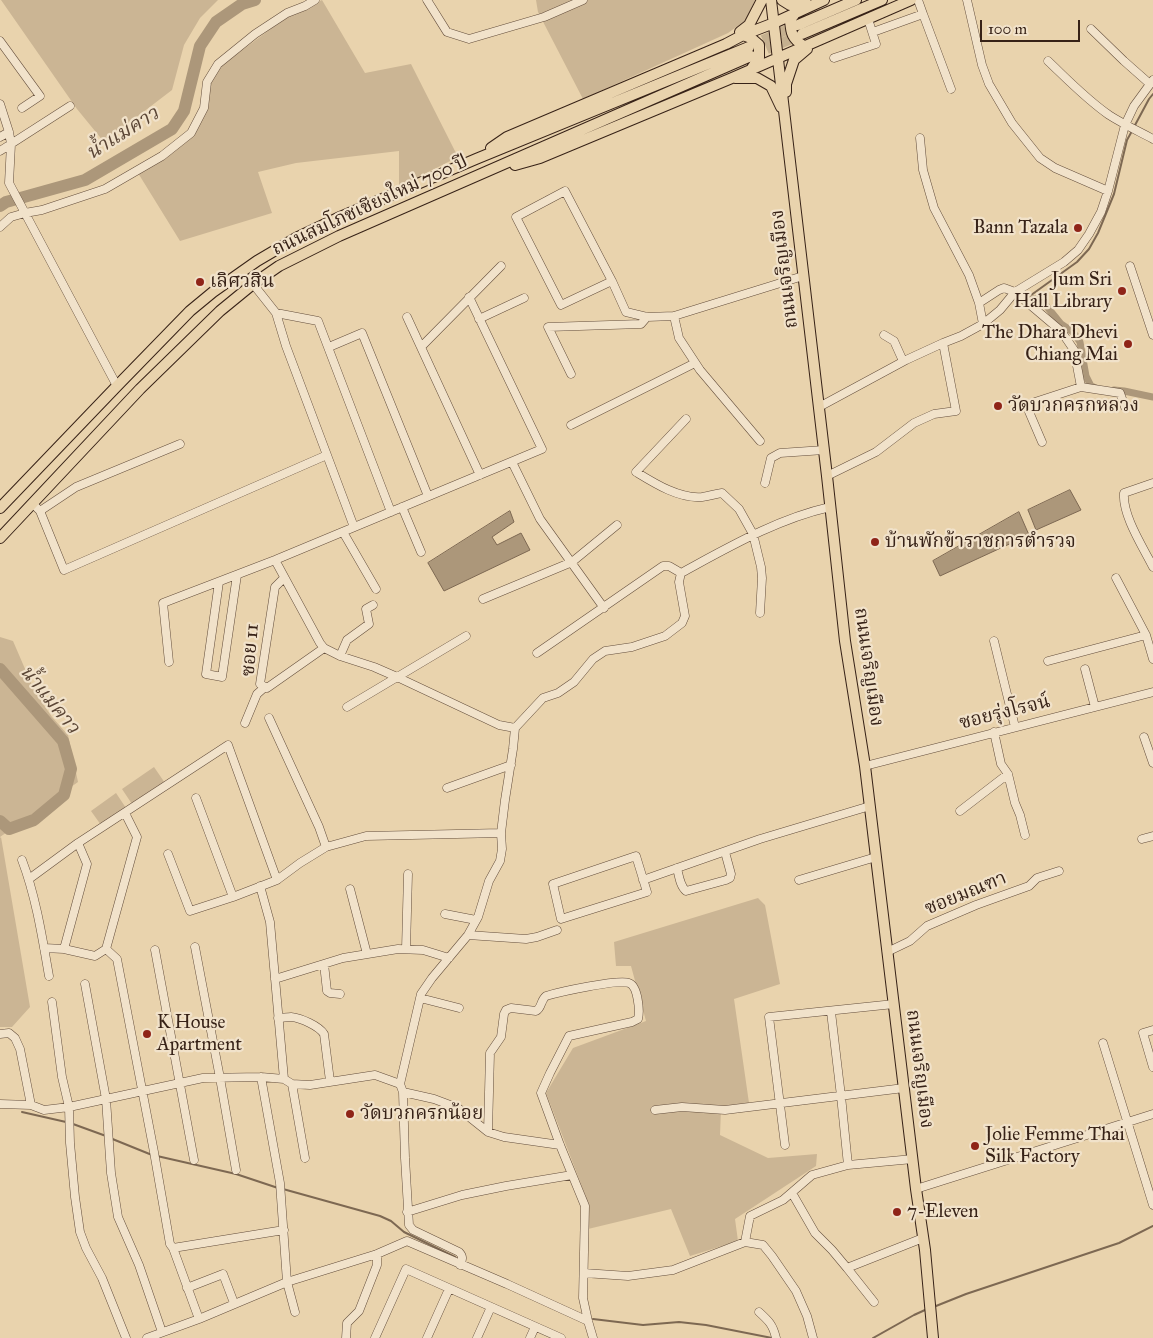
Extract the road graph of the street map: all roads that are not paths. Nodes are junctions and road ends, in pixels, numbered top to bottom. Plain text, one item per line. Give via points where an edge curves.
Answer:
1 (315, 0) edge
2 (427, 0) edge
3 (582, 0) edge
4 (762, 0) edge
5 (771, 0) edge
6 (782, 0) edge
7 (856, 0) edge
8 (882, 0) edge
9 (911, 0) edge
10 (918, 0) edge
11 (967, 0) edge
12 (821, 1) edge
13 (796, 12) junction
14 (923, 14) junction
15 (868, 19) junction
16 (774, 23) junction
17 (1091, 29) dead end
18 (873, 32) junction
19 (742, 35) junction
20 (818, 40) junction
21 (0, 41) edge
22 (726, 44) junction
23 (804, 46) junction
24 (778, 58) junction
25 (834, 58) dead end
26 (1048, 61) dead end
27 (752, 68) junction
28 (732, 78) junction
29 (1152, 82) edge
30 (950, 89) dead end
31 (0, 104) edge
32 (70, 106) dead end
33 (22, 108) dead end
34 (784, 112) junction
35 (1125, 124) junction
36 (9, 132) junction
37 (0, 137) edge
38 (920, 138) dead end
39 (1153, 139) edge
40 (11, 144) junction
41 (0, 151) edge
42 (476, 159) junction
43 (483, 173) junction
44 (1108, 191) junction
45 (24, 210) junction
46 (0, 227) edge
47 (501, 266) dead end
48 (1130, 266) dead end
49 (803, 276) junction
50 (612, 281) junction
51 (253, 284) junction
52 (1015, 292) junction
53 (469, 298) junction
54 (524, 298) dead end
55 (979, 303) junction
56 (276, 313) junction
57 (674, 316) junction
58 (407, 317) dead end
59 (647, 317) junction
60 (479, 319) junction
61 (983, 324) junction
62 (884, 335) dead end
63 (1153, 335) edge
64 (943, 343) junction
65 (328, 347) junction
66 (421, 347) junction
67 (903, 362) junction
68 (695, 363) junction
69 (571, 374) dead end
70 (117, 386) junction
71 (1081, 387) junction
72 (819, 407) junction
73 (1125, 407) dead end
74 (686, 419) dead end
75 (571, 425) dead end
76 (760, 441) dead end
77 (1042, 442) dead end
78 (180, 444) dead end
79 (824, 450) junction
80 (327, 455) junction
81 (512, 462) junction
82 (480, 475) junction
83 (827, 476) junction
84 (765, 483) dead end
85 (1153, 483) edge
86 (428, 496) junction
87 (1, 506) edge
88 (36, 507) junction
89 (402, 507) junction
90 (830, 507) junction
91 (390, 512) junction
92 (617, 525) dead end
93 (354, 527) junction
94 (343, 532) junction
95 (753, 534) junction
96 (0, 538) edge
97 (421, 552) dead end
98 (275, 560) junction
99 (572, 562) junction
100 (1153, 567) edge
101 (681, 573) junction
102 (237, 575) junction
103 (284, 578) junction
104 (1116, 578) dead end
105 (219, 582) junction
106 (376, 589) dead end
107 (483, 599) dead end
108 (373, 605) dead end
109 (604, 608) junction
110 (760, 613) dead end
111 (1146, 635) junction
112 (466, 636) dead end
113 (994, 641) dead end
114 (324, 648) junction
115 (537, 653) dead end
116 (340, 656) junction
117 (1153, 659) edge
118 (1048, 661) dead end
119 (169, 662) dead end
120 (1085, 669) dead end
121 (397, 677) junction
122 (265, 687) junction
123 (1153, 692) edge
124 (346, 707) dead end
125 (1095, 707) junction
126 (269, 718) dead end
127 (245, 723) dead end
128 (1015, 727) junction
129 (515, 728) junction
130 (994, 732) junction
131 (1144, 737) dead end
132 (1153, 762) edge
133 (511, 765) junction
134 (865, 766) junction
135 (1008, 774) junction
136 (447, 788) dead end
137 (196, 798) dead end
138 (870, 806) junction
139 (960, 811) dead end
140 (125, 813) junction
141 (501, 833) junction
142 (1025, 835) dead end
143 (1153, 836) edge
144 (1142, 839) dead end
145 (78, 843) junction
146 (326, 847) junction
147 (725, 852) junction
148 (168, 854) dead end
149 (876, 857) junction
150 (22, 860) dead end
151 (678, 868) junction
152 (1059, 871) dead end
153 (408, 874) dead end
154 (29, 879) junction
155 (277, 880) junction
156 (644, 880) junction
157 (799, 880) dead end
158 (260, 886) junction
159 (350, 889) dead end
160 (233, 897) junction
161 (445, 914) dead end
162 (476, 920) junction
163 (557, 930) dead end
164 (468, 935) junction
165 (195, 947) dead end
166 (44, 948) junction
167 (64, 949) junction
168 (106, 949) junction
169 (406, 949) junction
170 (155, 950) dead end
171 (887, 952) junction
172 (367, 954) junction
173 (450, 958) junction
174 (324, 964) junction
175 (49, 976) dead end
176 (275, 979) junction
177 (85, 984) dead end
178 (340, 994) dead end
179 (420, 998) junction
180 (52, 1002) dead end
181 (894, 1004) junction
182 (459, 1008) dead end
183 (831, 1012) junction
184 (278, 1018) junction
185 (1153, 1030) edge
186 (0, 1034) edge
187 (1103, 1042) dead end
188 (1153, 1068) edge
189 (261, 1077) junction
190 (220, 1078) junction
191 (284, 1079) junction
192 (180, 1082) junction
193 (330, 1082) junction
194 (292, 1084) junction
195 (402, 1088) junction
196 (904, 1088) junction
197 (142, 1091) junction
198 (841, 1096) junction
199 (106, 1099) junction
200 (780, 1102) junction
201 (0, 1104) edge
202 (31, 1105) junction
203 (69, 1107) junction
204 (655, 1110) dead end
205 (1153, 1114) edge
206 (1128, 1122) junction
207 (488, 1132) junction
208 (560, 1145) junction
209 (785, 1145) dead end
210 (305, 1158) dead end
211 (913, 1159) junction
212 (194, 1160) dead end
213 (848, 1165) junction
214 (236, 1170) dead end
215 (572, 1175) junction
216 (916, 1189) junction
217 (792, 1193) junction
218 (1153, 1205) edge
219 (408, 1212) junction
220 (284, 1230) junction
221 (923, 1238) junction
222 (745, 1242) junction
223 (173, 1248) junction
224 (376, 1254) junction
225 (460, 1265) junction
226 (847, 1268) junction
227 (584, 1273) junction
228 (287, 1282) junction
229 (187, 1288) junction
230 (449, 1289) junction
231 (874, 1302) dead end
232 (234, 1303) junction
233 (491, 1307) junction
234 (294, 1312) dead end
235 (758, 1312) dead end
236 (199, 1319) junction
237 (588, 1321) junction
238 (534, 1327) junction
239 (162, 1332) junction
240 (126, 1338) edge
241 (147, 1338) edge
242 (346, 1338) edge
243 (375, 1338) edge
244 (427, 1338) edge
245 (477, 1338) edge
246 (530, 1338) edge
247 (561, 1338) edge
248 (593, 1338) edge
249 (776, 1338) edge
250 (813, 1338) edge
251 (933, 1338) edge

1 - 45 street via 255,34 218,64 207,82 204,108 191,133 162,156 105,189 42,210
2 - 3 street via 447,32 469,38 544,18
4 - 22 main road via 749,25
5 - 16 main road, ถนนเจริญเมือง
6 - 12 main road via 790,5
7 - 8 main road via 800,30
9 - 15 main road
10 - 14 street
11 - 44 street via 982,65 989,84 1012,123 1040,158
12 - 13 main road
13 - 16 main road
13 - 23 main road via 790,20 791,33
14 - 18 street
14 - 30 street
15 - 18 street
15 - 20 main road
16 - 19 main road
16 - 24 main road, ถนนเจริญเมือง
17 - 29 street via 1124,61
18 - 25 street via 876,44
19 - 22 main road
19 - 27 main road via 759,45 759,58
20 - 23 main road
20 - 34 main road via 794,60 786,84
21 - 33 street via 40,96
22 - 42 main road via 507,137
23 - 24 main road
24 - 27 main road
24 - 34 main road, ถนนเจริญเมือง
26 - 35 street via 1097,106
27 - 28 main road
28 - 34 main road via 757,78 770,86
28 - 43 main road via 540,158
29 - 35 street
31 - 36 street
32 - 40 street
34 - 49 main road, ถนนเจริญเมือง
35 - 39 street
35 - 44 street
36 - 37 street
36 - 40 street
38 - 55 street via 923,170 934,208 970,275
40 - 41 street
40 - 45 street via 9,183
42 - 43 main road, ถนนสมโภชเชียงใหม่ 700 ปี via 750,51
42 - 70 main road, ถนนสมโภชเชียงใหม่ 700 ปี via 340,217 257,261 190,312
43 - 51 main road, ถนนสมโภชเชียงใหม่ 700 ปี via 339,236 279,266
44 - 52 street via 1101,212 1078,250
45 - 46 street
45 - 70 street
47 - 53 street
48 - 63 street
49 - 57 street
49 - 72 main road, ถนนเจริญเมือง
50 - 50 street via 565,191 516,217 561,305
50 - 59 street via 626,312
51 - 56 street
51 - 88 main road, ถนนสมโภชเชียงใหม่ 700 ปี via 220,311 140,389
52 - 55 street via 1004,288
52 - 61 street
52 - 71 street via 1061,331 1074,350
53 - 60 street
53 - 66 street
54 - 60 street
55 - 61 street
56 - 65 street via 318,321
56 - 80 street
57 - 59 street
57 - 68 street via 679,338
58 - 66 street
59 - 69 street via 641,324 548,327
60 - 81 street via 542,449
61 - 64 street
62 - 67 street via 894,341
64 - 67 street
64 - 83 street via 956,411 934,414 914,423 876,452
65 - 86 street via 362,333
65 - 91 street
66 - 82 street
67 - 72 street
68 - 75 street
68 - 76 street
70 - 87 main road, ถนนสมโภชเชียงใหม่ 700 ปี
71 - 73 street via 1120,393
71 - 77 street via 1029,404 1027,407
72 - 79 main road, ถนนเจริญเมือง
74 - 95 street via 636,472 680,494 701,497 722,493 739,509
78 - 88 street
79 - 83 main road, ถนนเจริญเมือง
79 - 84 street via 780,453 771,458
80 - 88 street via 64,570
80 - 93 street
81 - 82 street
81 - 99 street via 540,519
82 - 86 street
83 - 90 main road, ถนนเจริญเมือง
85 - 100 street via 1124,493 1134,531
86 - 89 street
88 - 96 main road, ถนนสมโภชเชียงใหม่ 700 ปี
89 - 91 street
89 - 97 street
90 - 95 street
90 - 134 main road, ถนนเจริญเมือง via 844,641
91 - 93 street
92 - 99 street
93 - 94 street
94 - 98 street
94 - 106 street
95 - 101 street
95 - 110 street via 762,578
98 - 102 street
98 - 103 street
99 - 107 street
99 - 109 street
101 - 109 street via 663,566
101 - 129 street via 679,582 685,616 682,623 665,636 632,648 605,651 593,659 574,682 543,698
102 - 105 street
102 - 105 street via 222,678 206,674
103 - 114 street
103 - 122 street, ซอย 11 via 275,587 260,684
104 - 111 street
105 - 119 street via 163,603
108 - 116 street via 366,609 369,624 346,640
109 - 115 street
111 - 117 street
111 - 118 street
112 - 121 street
113 - 128 street
114 - 116 street
114 - 122 street, ซอย 11
116 - 121 street
120 - 125 street
121 - 124 street
121 - 129 street via 499,725
122 - 127 street via 257,694
123 - 125 street, ซอยรุ่งโรจน์
125 - 128 street, ซอยรุ่งโรจน์
126 - 146 street via 320,827
128 - 130 street, ซอยรุ่งโรจน์
129 - 133 street
130 - 134 street, ซอยรุ่งโรจน์
130 - 135 street via 1001,764
131 - 132 street
133 - 136 street
133 - 141 street
134 - 138 main road, ถนนเจริญเมือง
135 - 139 street
135 - 142 street
137 - 160 street
138 - 147 street
138 - 149 main road, ถนนเจริญเมือง
140 - 145 street
140 - 155 street via 228,745
140 - 168 street via 137,837
141 - 146 street via 366,836
141 - 162 street via 500,861
143 - 144 street
145 - 154 street
145 - 167 street via 87,864
146 - 155 street
147 - 151 street
147 - 151 street via 731,874 726,880 686,891
148 - 160 street via 190,911
149 - 157 street
149 - 171 main road, ถนนเจริญเมือง
150 - 154 street
151 - 156 street
152 - 171 street, ซอยมณฑา via 927,926 910,941
153 - 169 street
154 - 166 street
155 - 158 street
156 - 156 street via 636,856 553,884 561,919 648,892
158 - 160 street
158 - 176 street via 270,922
159 - 172 street
161 - 162 street
162 - 164 street
163 - 164 street via 526,939
164 - 173 street
165 - 190 street
166 - 167 street
166 - 175 street
167 - 168 street via 94,956
168 - 197 street via 117,959
169 - 172 street
169 - 173 street
170 - 192 street
171 - 181 main road, ถนนเจริญเมือง
172 - 174 street
173 - 179 street
174 - 176 street
174 - 178 street via 327,990
176 - 184 street
177 - 199 street
179 - 182 street
179 - 195 street
180 - 203 street
181 - 183 street
181 - 196 main road, ถนนเจริญเมือง
183 - 198 street
183 - 200 street via 769,1018
184 - 191 street
184 - 193 street via 293,1017 321,1029
185 - 188 street via 1143,1033
186 - 202 street via 9,1032 20,1049
187 - 206 street
189 - 190 street
189 - 191 street
189 - 220 street via 280,1181
190 - 192 street
190 - 214 street
191 - 194 street
192 - 197 street
192 - 212 street
193 - 194 street
193 - 195 street via 375,1074
194 - 210 street
195 - 207 street via 458,1108
195 - 219 street
196 - 198 street
196 - 211 main road, ถนนเจริญเมือง
197 - 199 street
197 - 223 street
198 - 200 street
198 - 213 street
199 - 203 street
199 - 239 street via 111,1173 118,1217
200 - 204 street via 726,1110 682,1107
200 - 209 street
201 - 202 street
202 - 203 street via 44,1110
203 - 240 street via 80,1232
205 - 206 street
206 - 216 street
206 - 218 street
207 - 208 street
207 - 208 street via 490,1053 501,1037 506,1010 536,1011 542,999 552,994 598,985 632,984 638,1019 569,1036 541,1093
208 - 215 street
211 - 213 street
211 - 216 main road, ถนนเจริญเมือง
213 - 217 street via 812,1175
215 - 219 street via 471,1193
215 - 227 street via 585,1206
216 - 221 main road, ถนนเจริญเมือง
217 - 222 street via 750,1216
217 - 226 street via 815,1233
219 - 225 street via 409,1225 413,1230 462,1254
220 - 223 street
220 - 228 street
221 - 226 street
221 - 251 main road, ถนนเจริญเมือง
222 - 227 street via 673,1270 628,1276
222 - 250 street via 763,1245 772,1256 796,1291
223 - 229 street
224 - 225 street via 407,1241
224 - 228 street
224 - 242 street via 377,1265 359,1311 347,1324
225 - 237 street
226 - 231 street
227 - 237 street via 583,1298
228 - 232 street
228 - 234 street
229 - 232 street via 223,1274
229 - 236 street
230 - 233 street
230 - 243 street via 406,1270
230 - 244 street
232 - 236 street
233 - 238 street
233 - 245 street
235 - 249 street via 769,1321
236 - 239 street
237 - 248 street
238 - 246 street
238 - 247 street
239 - 241 street

